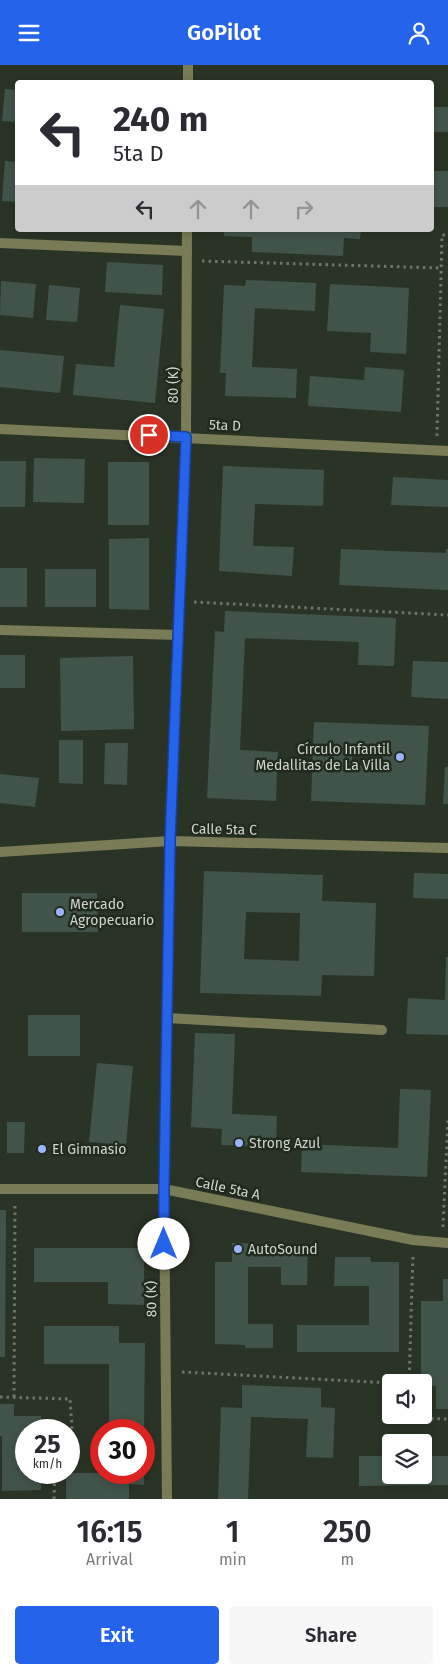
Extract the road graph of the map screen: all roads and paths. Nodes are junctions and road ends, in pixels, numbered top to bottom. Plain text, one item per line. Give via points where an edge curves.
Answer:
1 (188, 65) edge
2 (188, 80) edge
3 (187, 232) edge
4 (448, 235) edge
5 (0, 243) edge
6 (187, 256) junction
7 (442, 268) junction
8 (0, 429) edge
9 (186, 437) junction
10 (437, 451) junction
11 (448, 451) edge
12 (180, 601) junction
13 (448, 615) edge
14 (0, 630) edge
15 (179, 635) junction
16 (170, 841) junction
17 (448, 848) edge
18 (0, 852) edge
19 (167, 1018) junction
20 (382, 1030) dead end
21 (448, 1120) edge
22 (0, 1189) edge
23 (15, 1189) junction
24 (164, 1189) junction
25 (413, 1240) junction
26 (445, 1243) edge
27 (166, 1371) junction
28 (409, 1374) edge
29 (382, 1383) edge
30 (0, 1397) edge
31 (14, 1397) junction
32 (71, 1419) edge
33 (432, 1419) edge
34 (448, 1419) edge
35 (55, 1484) edge
36 (54, 1499) edge
37 (167, 1499) edge

1 - 2 street
3 - 6 street, 80 (K)
4 - 7 path via 442,235
5 - 6 street
6 - 7 path
6 - 9 street, 80 (K)
7 - 10 path
8 - 9 street, 5ta D
9 - 10 street, 5ta D
9 - 12 street, 80 (K)
10 - 11 street, 5ta D
12 - 13 path
12 - 15 street, 80 (K)
14 - 15 street
15 - 16 street, 80 (K)
16 - 17 street, Calle 5ta C
16 - 18 street, Calle 5ta C
16 - 19 street, 80 (K)
19 - 20 street
19 - 24 street, 80 (K)
21 - 26 path
22 - 23 street, Calle 5ta A
23 - 24 street, Calle 5ta A
23 - 31 path
24 - 25 street, Calle 5ta A
24 - 27 street, 80 (K)
25 - 26 street, Calle 5ta A
25 - 28 path
27 - 29 path
27 - 37 street, 80 (K)
30 - 31 path
31 - 32 path via 70,1399
33 - 34 path
35 - 36 path

